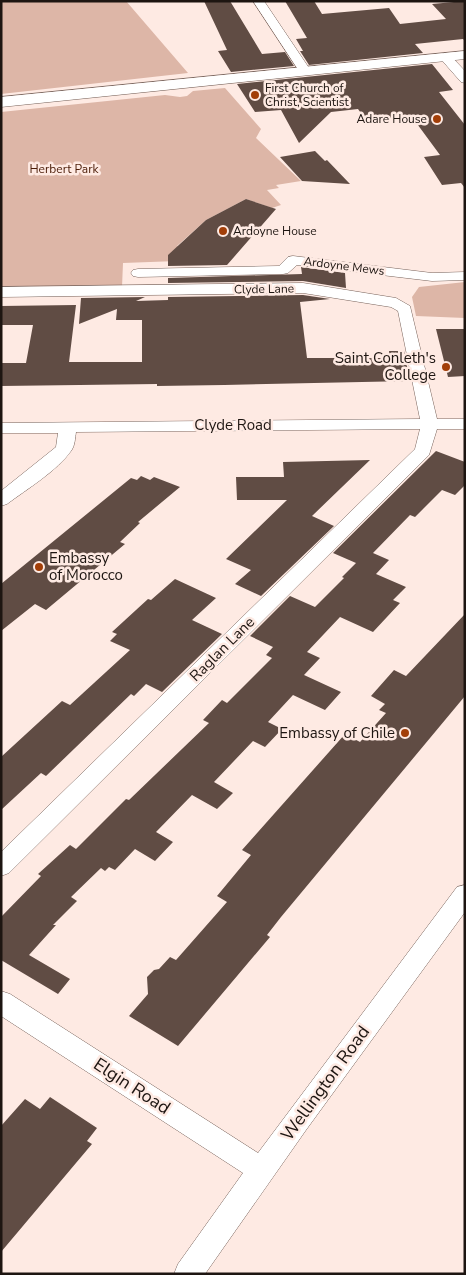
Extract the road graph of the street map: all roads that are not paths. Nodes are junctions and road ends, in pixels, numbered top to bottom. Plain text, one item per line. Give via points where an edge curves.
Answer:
1 (258, 1) edge
2 (465, 55) edge
3 (445, 57) junction
4 (305, 71) junction
5 (465, 79) edge
6 (1, 102) edge
7 (138, 273) dead end
8 (465, 276) edge
9 (1, 292) edge
10 (430, 424) junction
11 (465, 424) edge
12 (68, 427) junction
13 (1, 428) edge
14 (1, 500) edge
15 (1, 867) edge
16 (465, 894) edge
17 (1, 1002) edge
18 (262, 1170) junction
19 (188, 1274) edge

1 - 4 street
2 - 3 street
3 - 4 street
3 - 5 street
4 - 6 street
7 - 8 street, Ardoyne Mews via 283,270 293,260 432,277
9 - 10 street, Clyde Lane via 303,288 396,303 405,309
10 - 11 street, Clyde Road
10 - 12 street, Clyde Road
10 - 15 street, Raglan Lane via 423,451
12 - 13 street, Clyde Road
12 - 14 street via 64,450
16 - 18 street, Wellington Road
17 - 18 street, Elgin Road
18 - 19 street, Wellington Road

